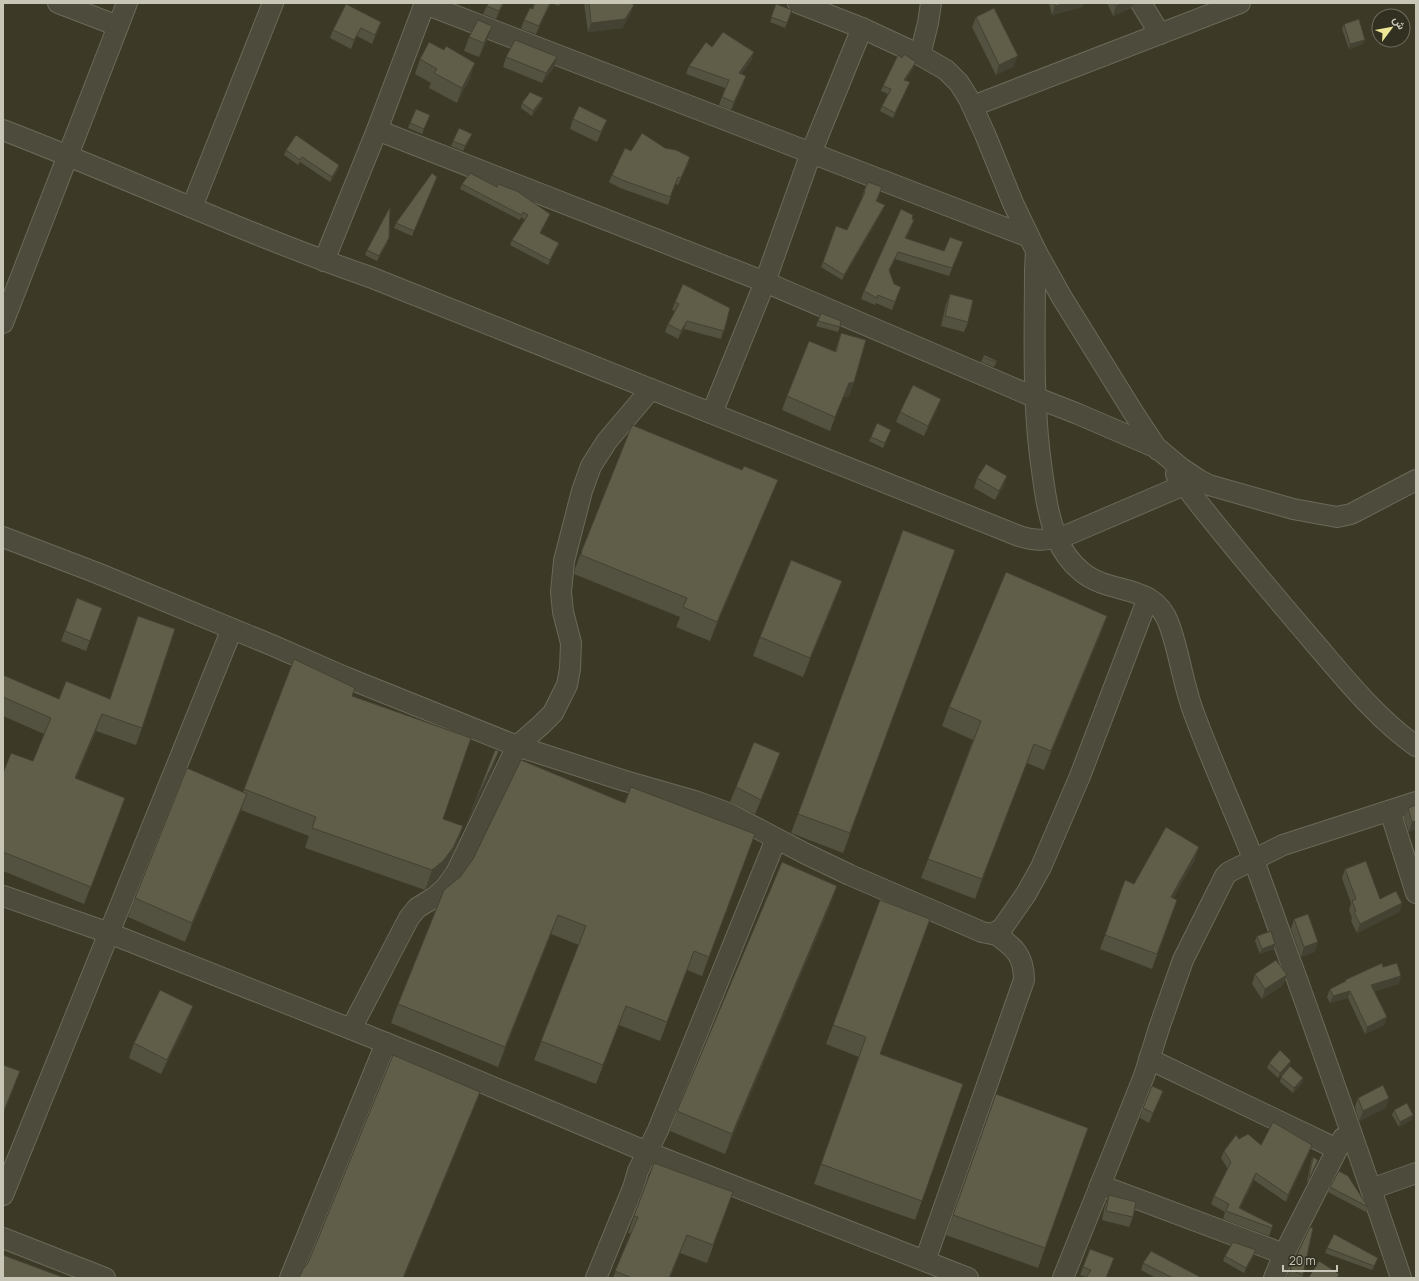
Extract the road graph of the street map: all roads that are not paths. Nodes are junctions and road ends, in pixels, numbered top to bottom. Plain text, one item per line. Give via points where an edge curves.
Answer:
1 (58, 3) edge
2 (127, 3) edge
3 (273, 3) edge
4 (798, 3) edge
5 (931, 3) edge
6 (1141, 3) edge
7 (1240, 3) edge
8 (425, 4) edge
9 (118, 26) junction
10 (862, 28) junction
11 (1160, 34) junction
12 (920, 55) junction
13 (973, 106) junction
14 (3, 130) edge
15 (377, 130) junction
16 (811, 153) junction
17 (68, 155) junction
18 (192, 207) junction
19 (1032, 244) junction
20 (324, 261) junction
21 (765, 282) junction
22 (3, 324) edge
23 (652, 389) junction
24 (1035, 397) junction
25 (712, 413) junction
26 (1157, 448) junction
27 (1416, 480) edge
28 (1184, 484) junction
29 (3, 537) edge
30 (1056, 538) junction
31 (1148, 598) junction
32 (232, 629) junction
33 (517, 746) junction
34 (1416, 746) edge
35 (1416, 802) edge
36 (1390, 811) junction
37 (776, 839) junction
38 (1254, 860) junction
39 (1416, 893) edge
40 (3, 896) edge
41 (994, 933) junction
42 (109, 934) junction
43 (351, 1029) junction
44 (386, 1043) junction
45 (1149, 1059) junction
46 (1349, 1125) junction
47 (1337, 1149) junction
48 (646, 1152) junction
49 (1416, 1173) edge
50 (1100, 1185) junction
51 (1371, 1189) junction
52 (3, 1195) edge
53 (3, 1238) edge
54 (1284, 1254) junction
55 (925, 1261) junction
56 (105, 1278) edge
57 (290, 1278) edge
58 (596, 1278) edge
59 (968, 1278) edge
60 (1063, 1278) edge
61 (1274, 1278) edge
62 (1401, 1278) edge

1 - 9 street
2 - 9 street
3 - 18 street
4 - 10 street
5 - 12 street
6 - 11 street
7 - 11 street
8 - 15 street
8 - 16 street
9 - 17 street
10 - 12 street
10 - 16 street
11 - 13 street
12 - 13 street via 946,70 959,83
13 - 19 street
14 - 17 street
15 - 20 street
15 - 21 street
16 - 19 street
16 - 21 street
17 - 18 street
17 - 22 street
18 - 20 street
19 - 24 street via 1035,269
19 - 26 street via 1069,309
20 - 23 street
21 - 24 street
21 - 25 street
23 - 25 street
23 - 33 street via 607,441 591,466 564,561 561,592 571,643 567,685 553,713
24 - 26 street
24 - 30 street via 1039,456
25 - 30 street via 1019,536 1038,541
26 - 27 street via 1180,468 1209,485 1293,509 1331,516 1351,514
26 - 28 street
28 - 30 street via 1081,530
28 - 34 street via 1232,547 1322,651 1386,722
29 - 32 street
30 - 31 street via 1082,573 1097,582
31 - 38 street via 1158,605 1169,624 1194,714
31 - 41 street via 1080,776 1041,867 1003,927
32 - 33 street
32 - 42 street
33 - 37 street via 695,801 728,813
33 - 43 street via 456,874 445,888 417,908 409,918
35 - 36 street
36 - 38 street via 1294,841
36 - 39 street
37 - 41 street via 850,875 982,932
37 - 48 street via 658,1130
38 - 45 street via 1229,872 1220,885 1183,960
38 - 46 street
40 - 42 street
41 - 55 street via 1019,955 1024,980
42 - 43 street
42 - 52 street
43 - 44 street
44 - 48 street
44 - 57 street
45 - 47 street
45 - 50 street
46 - 47 street
46 - 51 street
47 - 54 street
48 - 55 street
48 - 58 street
49 - 51 street
50 - 54 street
50 - 60 street
51 - 62 street
53 - 56 street
54 - 61 street
55 - 59 street

